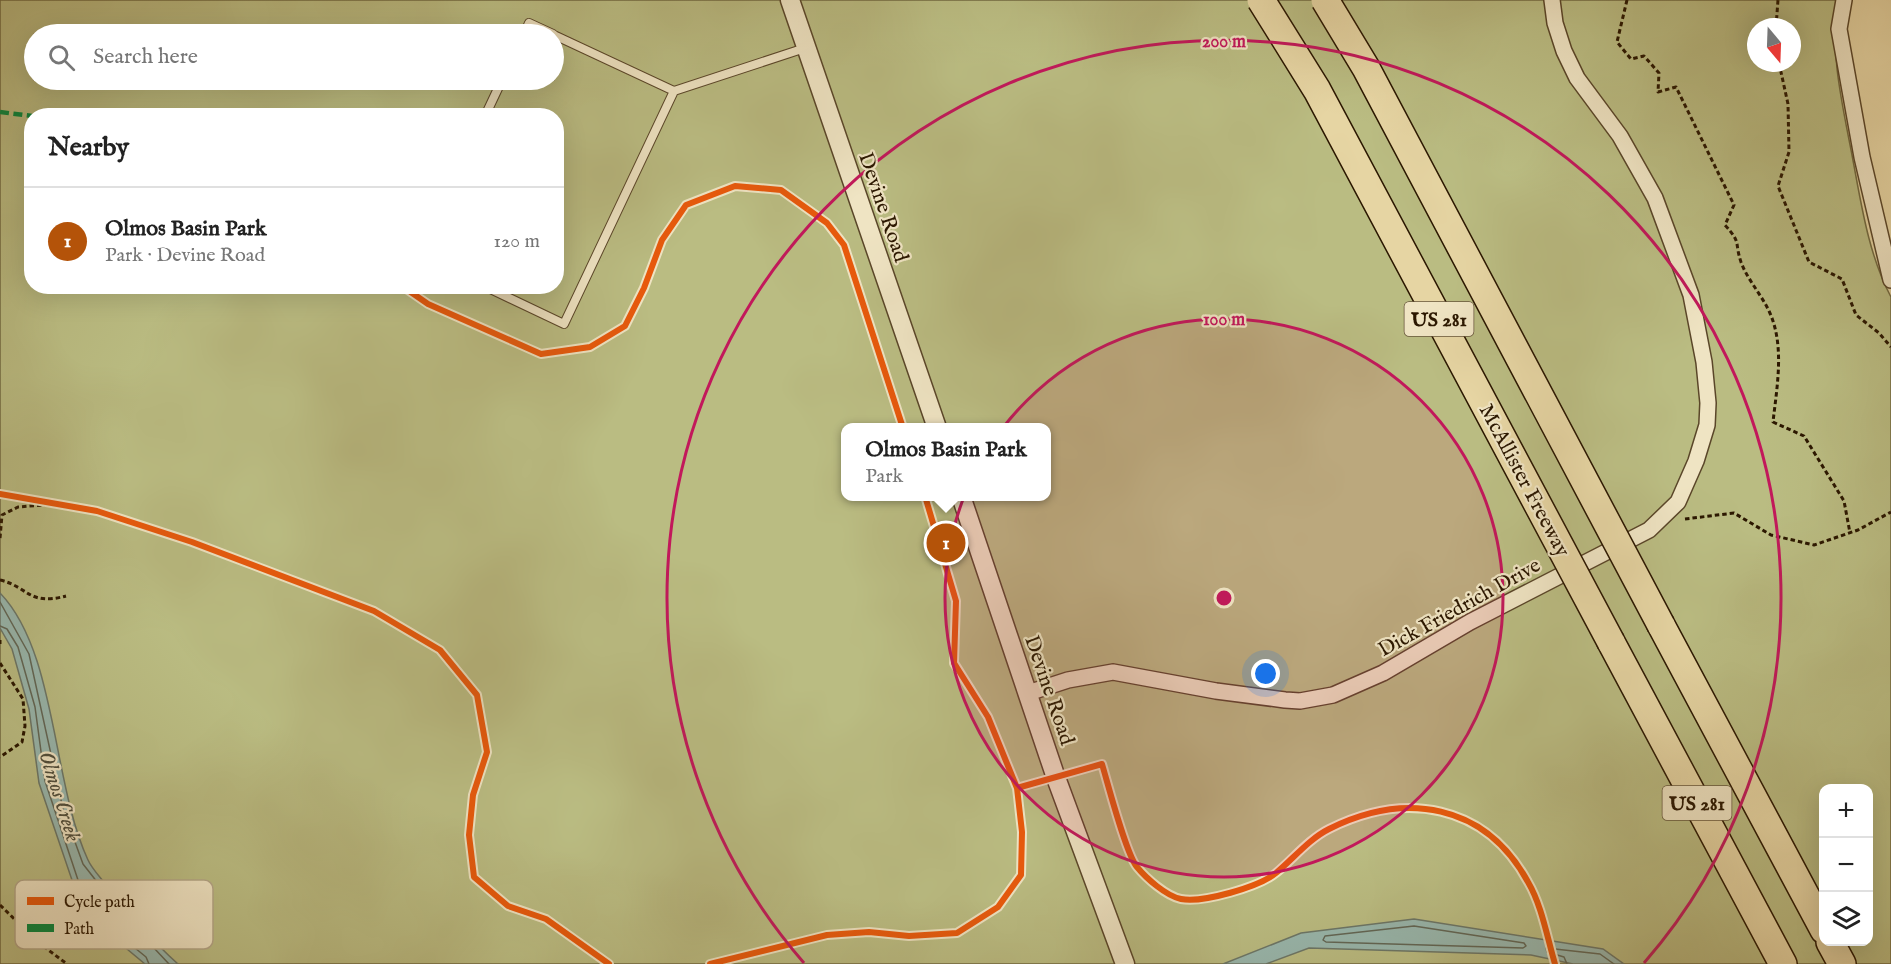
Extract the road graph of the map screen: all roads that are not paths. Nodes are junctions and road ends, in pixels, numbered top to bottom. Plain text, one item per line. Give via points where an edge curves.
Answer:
1 (790, 0) edge
2 (1261, 0) edge
3 (1325, 0) edge
4 (1552, 0) edge
5 (1844, 0) edge
6 (564, 40) edge
7 (806, 48) junction
8 (497, 90) edge
9 (674, 91) junction
10 (489, 108) edge
11 (1891, 280) edge
12 (501, 294) edge
13 (935, 423) edge
14 (962, 501) edge
15 (1028, 693) junction
16 (1819, 921) edge
17 (1832, 946) edge
18 (1125, 964) edge
19 (1783, 964) edge
20 (1842, 964) edge

1 - 7 street, Devine Road
2 - 19 highway, McAllister Freeway / US 281, bridge via 1317,90
3 - 16 highway, US 281, bridge via 1372,78
4 - 15 street, Dick Friedrich Drive via 1564,51 1577,78 1620,136 1655,198 1691,295 1704,362 1707,425 1677,502 1649,530 1470,622 1383,673 1333,695 1285,700 1113,672 1068,680
5 - 11 street via 1839,29 1862,157
6 - 9 lane
7 - 9 lane
7 - 13 street, Devine Road
8 - 10 lane
9 - 12 lane via 564,324
14 - 15 street, Devine Road
15 - 18 street, Devine Road
17 - 20 highway

